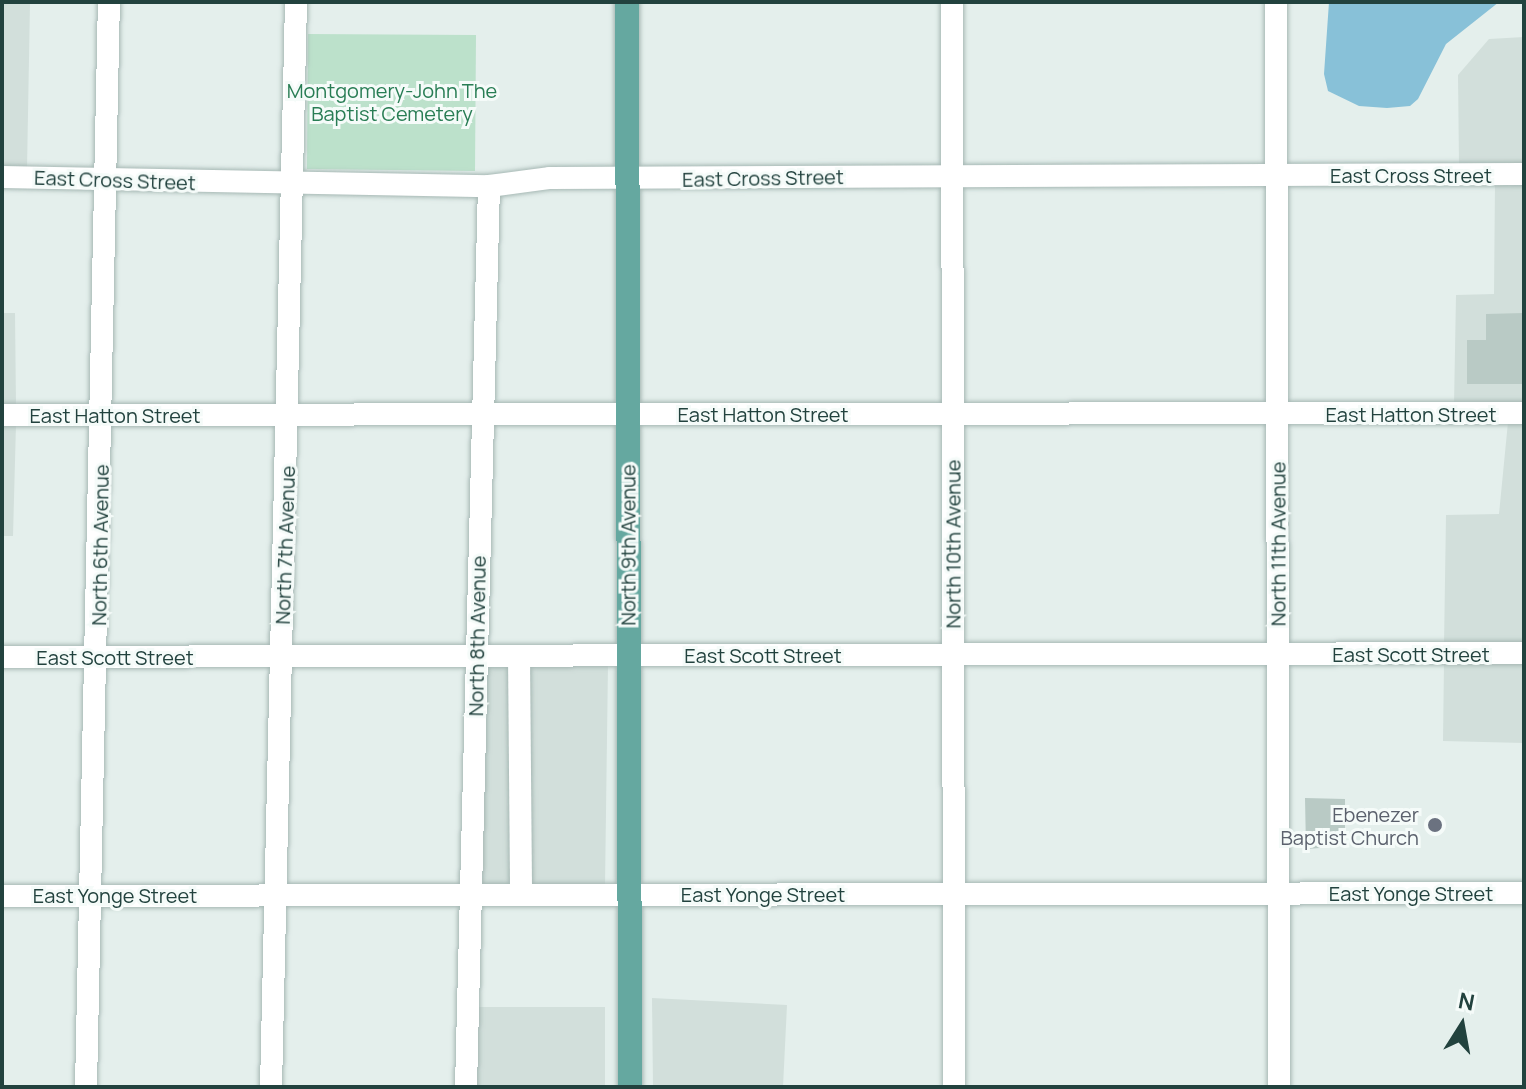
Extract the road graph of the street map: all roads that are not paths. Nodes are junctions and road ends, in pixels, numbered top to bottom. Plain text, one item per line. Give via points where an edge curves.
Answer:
1 (109, 2) edge
2 (296, 2) edge
3 (627, 2) edge
4 (952, 2) edge
5 (1276, 2) edge
6 (1524, 174) edge
7 (1277, 175) junction
8 (953, 176) junction
9 (2, 177) edge
10 (108, 179) junction
11 (627, 179) junction
12 (294, 185) junction
13 (489, 186) junction
14 (1524, 413) edge
15 (629, 414) junction
16 (953, 414) junction
17 (1278, 414) junction
18 (2, 415) edge
19 (103, 415) junction
20 (289, 415) junction
21 (482, 415) junction
22 (1524, 653) edge
23 (1279, 654) junction
24 (628, 655) junction
25 (953, 655) junction
26 (282, 656) junction
27 (477, 656) junction
28 (519, 656) junction
29 (2, 657) edge
30 (97, 657) junction
31 (1278, 893) junction
32 (1524, 893) edge
33 (631, 894) junction
34 (954, 894) junction
35 (90, 895) junction
36 (276, 895) junction
37 (470, 895) junction
38 (521, 895) junction
39 (2, 896) edge
40 (86, 1087) edge
41 (271, 1087) edge
42 (466, 1087) edge
43 (630, 1087) edge
44 (954, 1087) edge
45 (1279, 1087) edge

1 - 10 street, North 6th Avenue
2 - 12 street, North 7th Avenue
3 - 11 main road, North 9th Avenue
4 - 8 street, North 10th Avenue
5 - 7 street, North 11th Avenue
6 - 7 street, East Cross Street
7 - 8 street, East Cross Street
7 - 17 street, North 11th Avenue
8 - 11 street, East Cross Street
8 - 16 street, North 10th Avenue
9 - 10 street, East Cross Street
10 - 12 street, East Cross Street
10 - 19 street, North 6th Avenue
11 - 13 street, East Cross Street via 550,178
11 - 15 main road, North 9th Avenue
12 - 13 street, East Cross Street
12 - 20 street, North 7th Avenue
13 - 21 street, North 8th Avenue
14 - 17 street, East Hatton Street
15 - 16 street, East Hatton Street
15 - 21 street, East Hatton Street
15 - 24 main road, North 9th Avenue
16 - 17 street, East Hatton Street
16 - 25 street, North 10th Avenue
17 - 23 street, North 11th Avenue
18 - 19 street, East Hatton Street
19 - 20 street, East Hatton Street
19 - 30 street, North 6th Avenue
20 - 21 street, East Hatton Street
20 - 26 street, North 7th Avenue
21 - 27 street, North 8th Avenue
22 - 23 street, East Scott Street
23 - 25 street, East Scott Street
23 - 31 street, North 11th Avenue
24 - 25 street, East Scott Street
24 - 28 street, East Scott Street
24 - 33 main road, North 9th Avenue
25 - 34 street, North 10th Avenue
26 - 27 street, East Scott Street
26 - 30 street, East Scott Street
26 - 36 street, North 7th Avenue
27 - 28 street, East Scott Street
27 - 37 street, North 8th Avenue
28 - 38 street
29 - 30 street, East Scott Street
30 - 35 street, North 6th Avenue
31 - 32 street, East Yonge Street
31 - 34 street, East Yonge Street
31 - 45 street, North 11th Avenue
33 - 34 street, East Yonge Street
33 - 38 street, East Yonge Street
33 - 43 main road, North 9th Avenue
34 - 44 street, North 10th Avenue
35 - 36 street, East Yonge Street
35 - 39 street, East Yonge Street
35 - 40 street, North 6th Avenue
36 - 37 street, East Yonge Street
36 - 41 street, North 7th Avenue
37 - 38 street, East Yonge Street
37 - 42 street, North 8th Avenue

